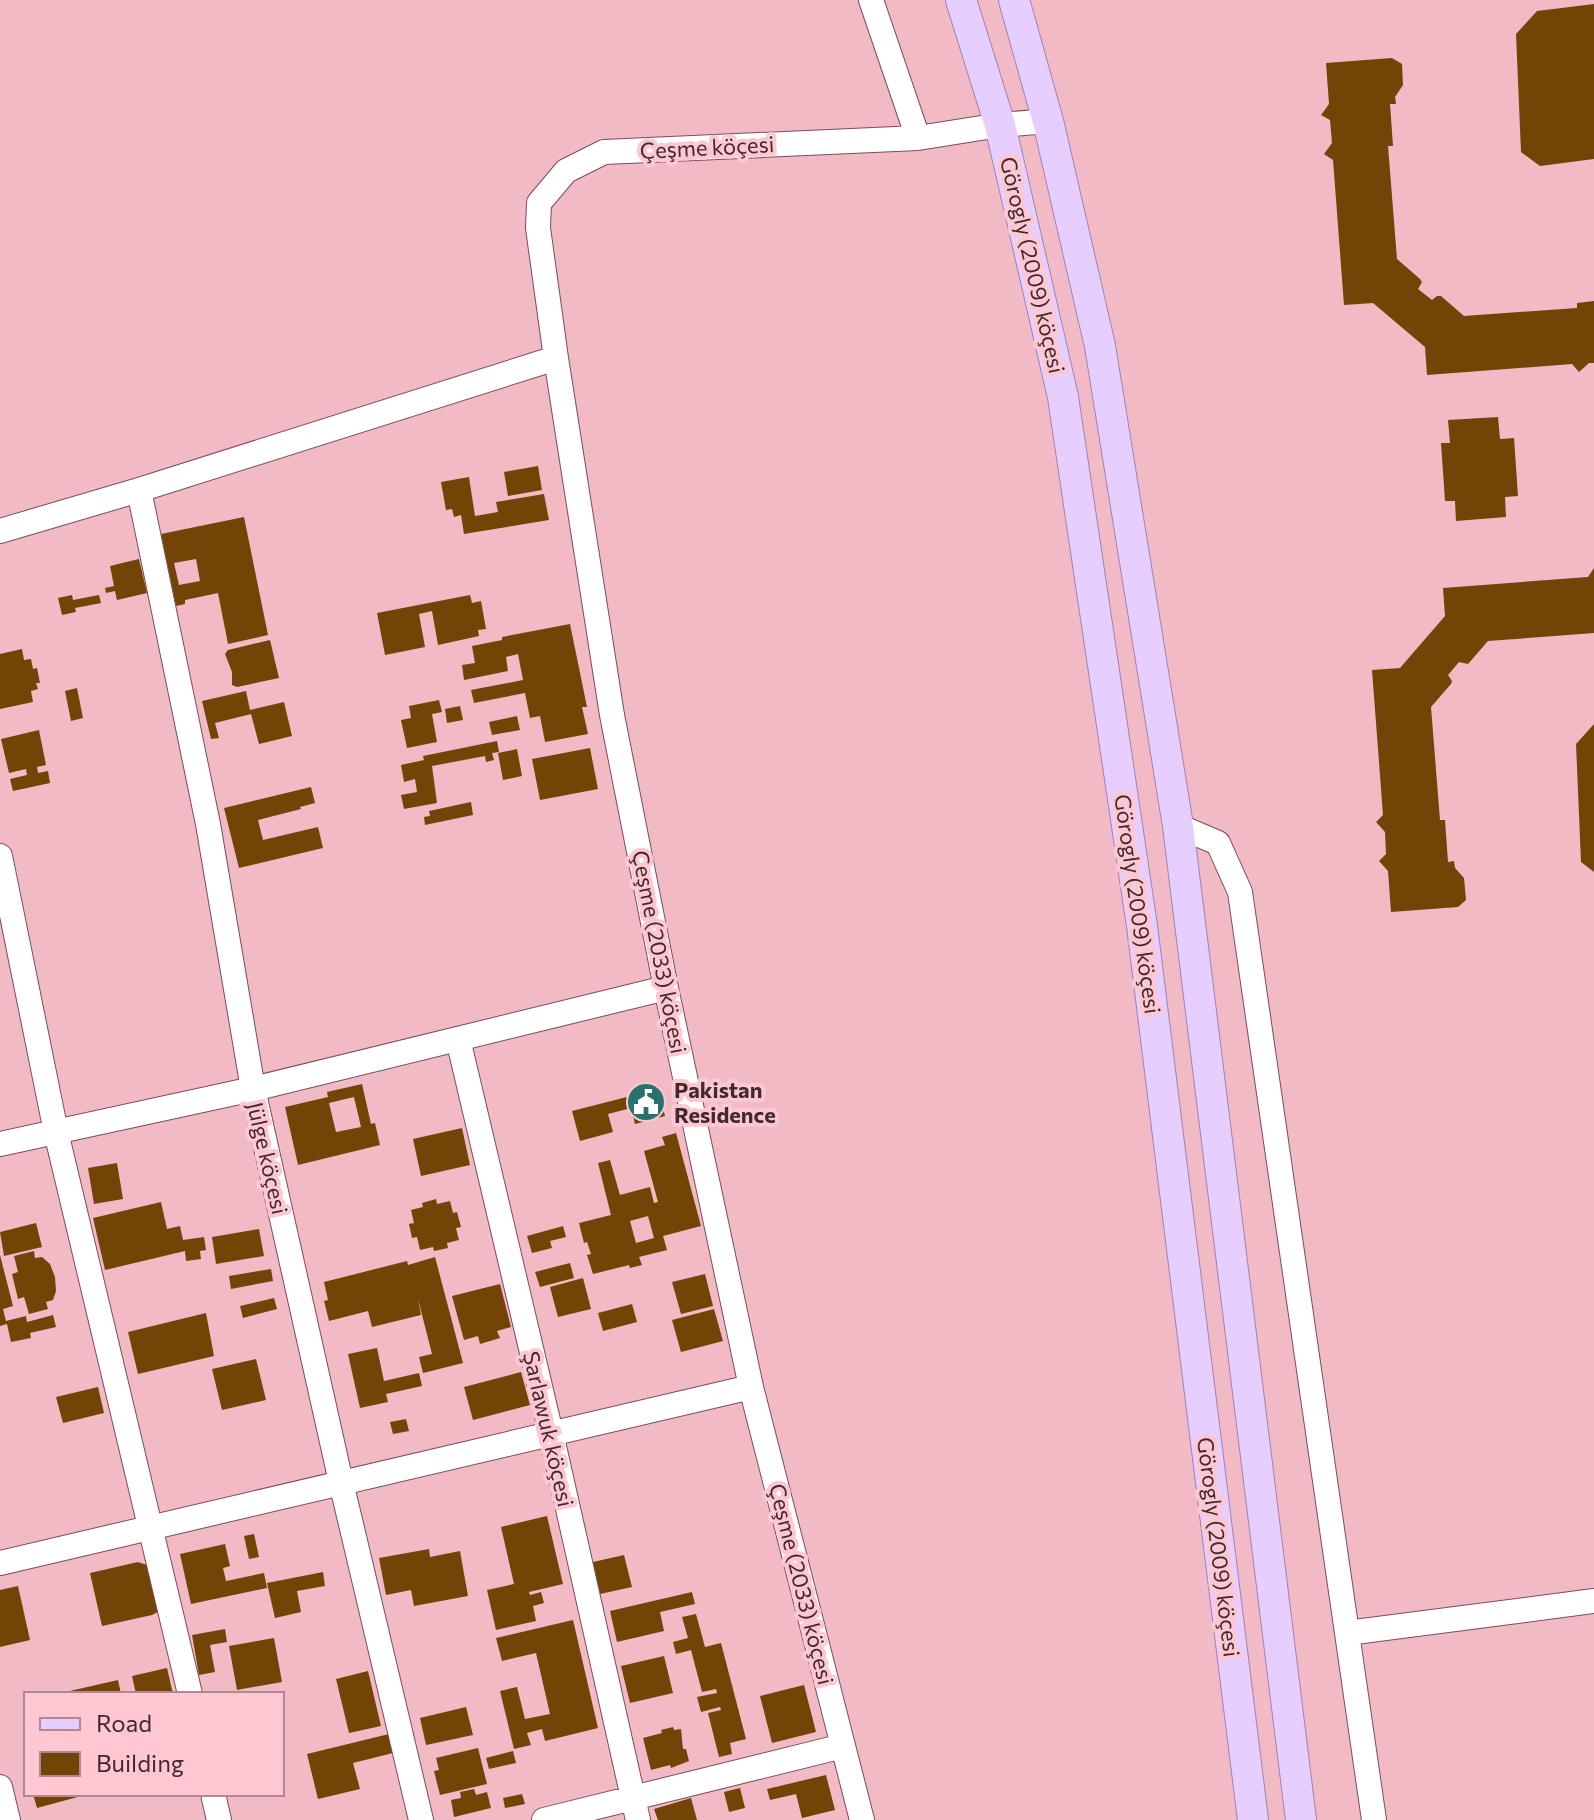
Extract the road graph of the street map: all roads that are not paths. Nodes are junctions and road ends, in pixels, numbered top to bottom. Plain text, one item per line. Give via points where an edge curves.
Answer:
1 (871, 0) edge
2 (961, 0) edge
3 (1014, 0) edge
4 (1048, 121) junction
5 (1000, 125) junction
6 (918, 138) junction
7 (556, 358) junction
8 (139, 490) junction
9 (0, 531) edge
10 (1178, 826) junction
11 (0, 856) edge
12 (666, 988) junction
13 (458, 1039) junction
14 (253, 1089) junction
15 (56, 1132) junction
16 (0, 1144) edge
17 (751, 1387) junction
18 (551, 1433) junction
19 (341, 1482) junction
20 (152, 1526) junction
21 (0, 1563) edge
22 (1594, 1601) edge
23 (1347, 1633) junction
24 (190, 1692) edge
25 (843, 1746) junction
26 (0, 1787) edge
27 (213, 1796) edge
28 (635, 1809) edge
29 (8, 1820) edge
30 (219, 1820) edge
31 (421, 1820) edge
32 (544, 1820) edge
33 (862, 1820) edge
34 (1253, 1820) edge
35 (1301, 1820) edge
36 (1374, 1820) edge

1 - 6 street
2 - 5 main road, Görogly (2009) köçesi
3 - 4 main road, Görogly (2009) köçesi
4 - 5 street, Çeşme köçesi
4 - 10 main road, Görogly (2009) köçesi via 1100,346
5 - 6 street, Çeşme köçesi
5 - 34 main road, Görogly (2009) köçesi via 1063,397 1142,926
6 - 7 street, Çeşme köçesi via 604,152 566,171 539,203
7 - 8 street
7 - 12 street, Çeşme (2033) köçesi via 612,715
8 - 9 street
8 - 14 street, Jülge köçesi via 208,824
10 - 23 street via 1218,843 1240,892
10 - 35 main road, Görogly (2009) köçesi
11 - 15 street
12 - 13 street
12 - 17 street, Çeşme (2033) köçesi
13 - 14 street
13 - 18 street, Şarlawuk köçesi
14 - 15 street
14 - 19 street, Jülge köçesi
15 - 16 street
15 - 20 street
17 - 18 street
17 - 25 street, Çeşme (2033) köçesi
18 - 19 street
18 - 28 street, Şarlawuk köçesi
19 - 20 street
19 - 31 street, Jülge köçesi
20 - 21 street
20 - 24 street
22 - 23 street
23 - 36 street
25 - 28 street
25 - 33 street, Çeşme (2033) köçesi
26 - 29 street
27 - 30 street
28 - 32 street

